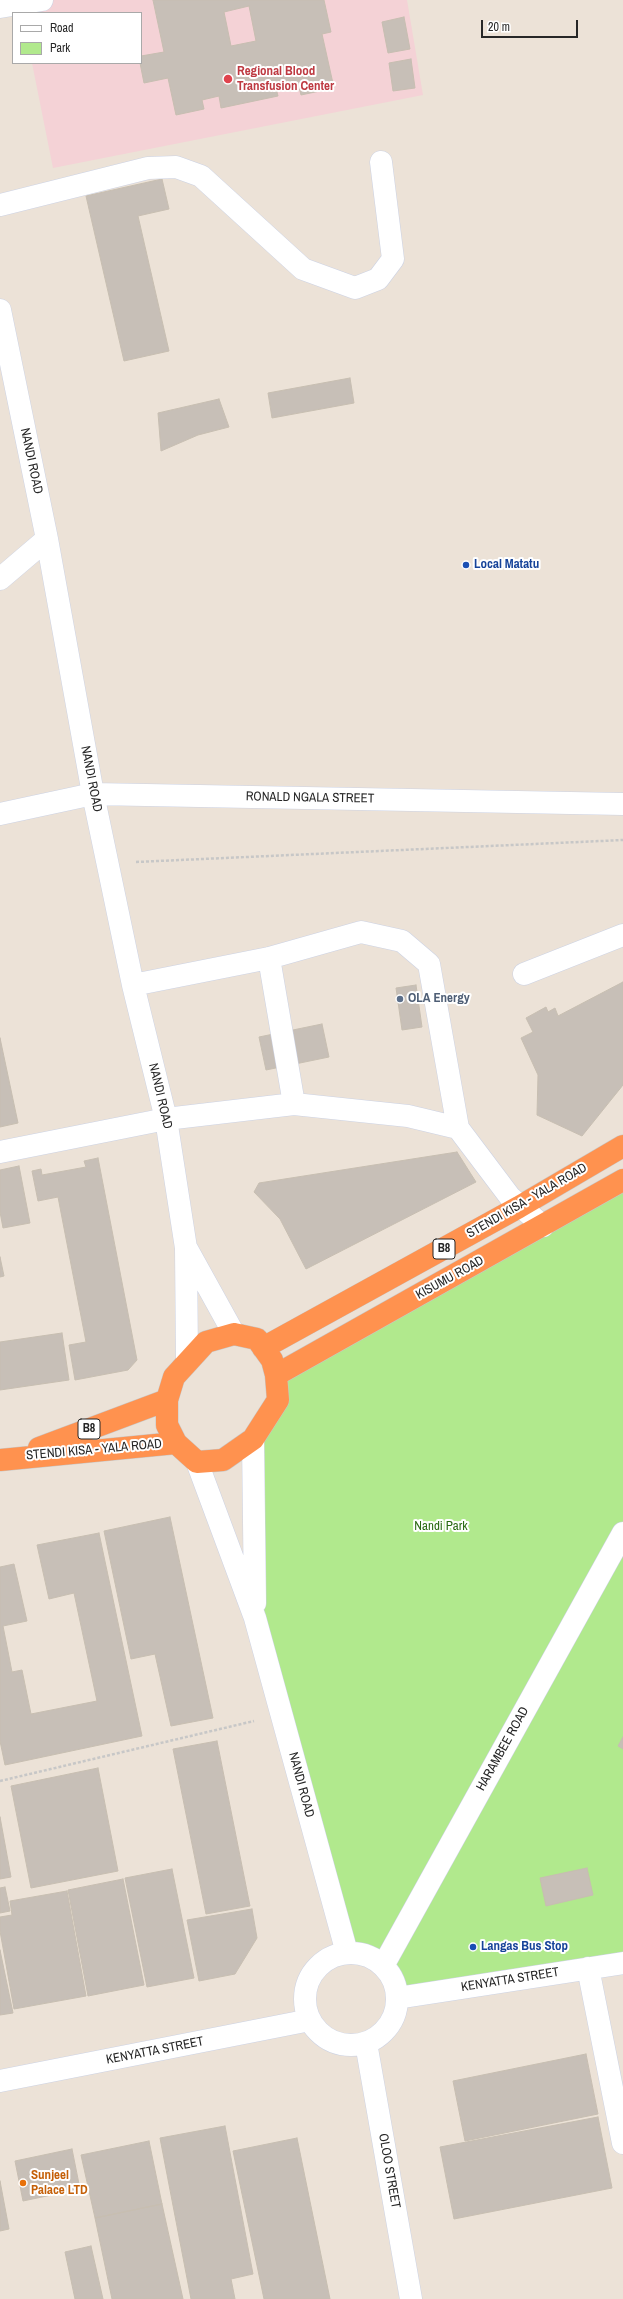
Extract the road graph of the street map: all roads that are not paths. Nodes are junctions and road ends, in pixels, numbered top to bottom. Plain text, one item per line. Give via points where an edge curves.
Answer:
1 (42, 0) edge
2 (0, 7) edge
3 (381, 162) dead end
4 (0, 205) edge
5 (0, 310) edge
6 (47, 539) junction
7 (0, 579) edge
8 (93, 794) junction
9 (623, 804) edge
10 (0, 814) edge
11 (623, 935) edge
12 (269, 958) junction
13 (524, 974) dead end
14 (133, 984) junction
15 (294, 1104) junction
16 (166, 1119) junction
17 (458, 1128) junction
18 (623, 1146) edge
19 (0, 1152) edge
20 (623, 1180) edge
21 (519, 1207) junction
22 (543, 1226) junction
23 (186, 1248) junction
24 (234, 1334) junction
25 (263, 1348) junction
26 (187, 1361) junction
27 (276, 1375) junction
28 (167, 1400) junction
29 (253, 1439) junction
30 (176, 1443) junction
31 (6, 1459) edge
32 (197, 1462) junction
33 (623, 1533) edge
34 (255, 1618) junction
35 (347, 1953) junction
36 (623, 1962) edge
37 (382, 1966) junction
38 (588, 1968) junction
39 (397, 1998) junction
40 (310, 2020) junction
41 (366, 2043) junction
42 (0, 2081) edge
43 (623, 2143) edge
44 (411, 2299) edge

1 - 2 street
3 - 4 street via 393,259 378,279 355,288 304,269 201,176 176,167 148,168
5 - 6 street, NANDI ROAD
6 - 7 street
6 - 8 street, NANDI ROAD
8 - 9 street, RONALD NGALA STREET
8 - 10 street, RONALD NGALA STREET
8 - 14 street, NANDI ROAD
11 - 13 street
12 - 14 street
12 - 15 street
12 - 17 street via 361,932 402,941 429,964
14 - 16 street, NANDI ROAD
15 - 16 street
15 - 17 street via 408,1116
16 - 19 street
16 - 23 street, NANDI ROAD
17 - 21 street
18 - 21 highway, STENDI KISA - YALA ROAD / B8
20 - 22 highway, KISUMU ROAD / B8
21 - 22 street
21 - 25 highway, STENDI KISA - YALA ROAD / B8
22 - 27 highway, KISUMU ROAD / B8
23 - 24 street, NANDI ROAD
23 - 26 street, NANDI ROAD
24 - 25 highway via 257,1339
24 - 26 highway via 206,1342
25 - 27 highway via 272,1360
26 - 28 highway via 174,1377
27 - 29 highway via 278,1400
28 - 30 highway via 167,1425
28 - 31 highway, STENDI KISA - YALA ROAD / B8
29 - 32 highway via 224,1460
29 - 34 street, NANDI ROAD
30 - 31 highway, STENDI KISA - YALA ROAD / B8
30 - 32 highway
32 - 34 street, NANDI ROAD
33 - 37 street, HARAMBEE ROAD
34 - 35 street, NANDI ROAD
35 - 37 street via 366,1956
35 - 40 street via 333,1957 320,1965 311,1976 305,2006
36 - 38 street, KENYATTA STREET
37 - 39 street via 393,1981
38 - 39 street, KENYATTA STREET
38 - 43 street
39 - 41 street via 396,2013 389,2026 379,2036
40 - 41 street via 328,2040 353,2046
40 - 42 street, KENYATTA STREET
41 - 44 street, OLOO STREET

